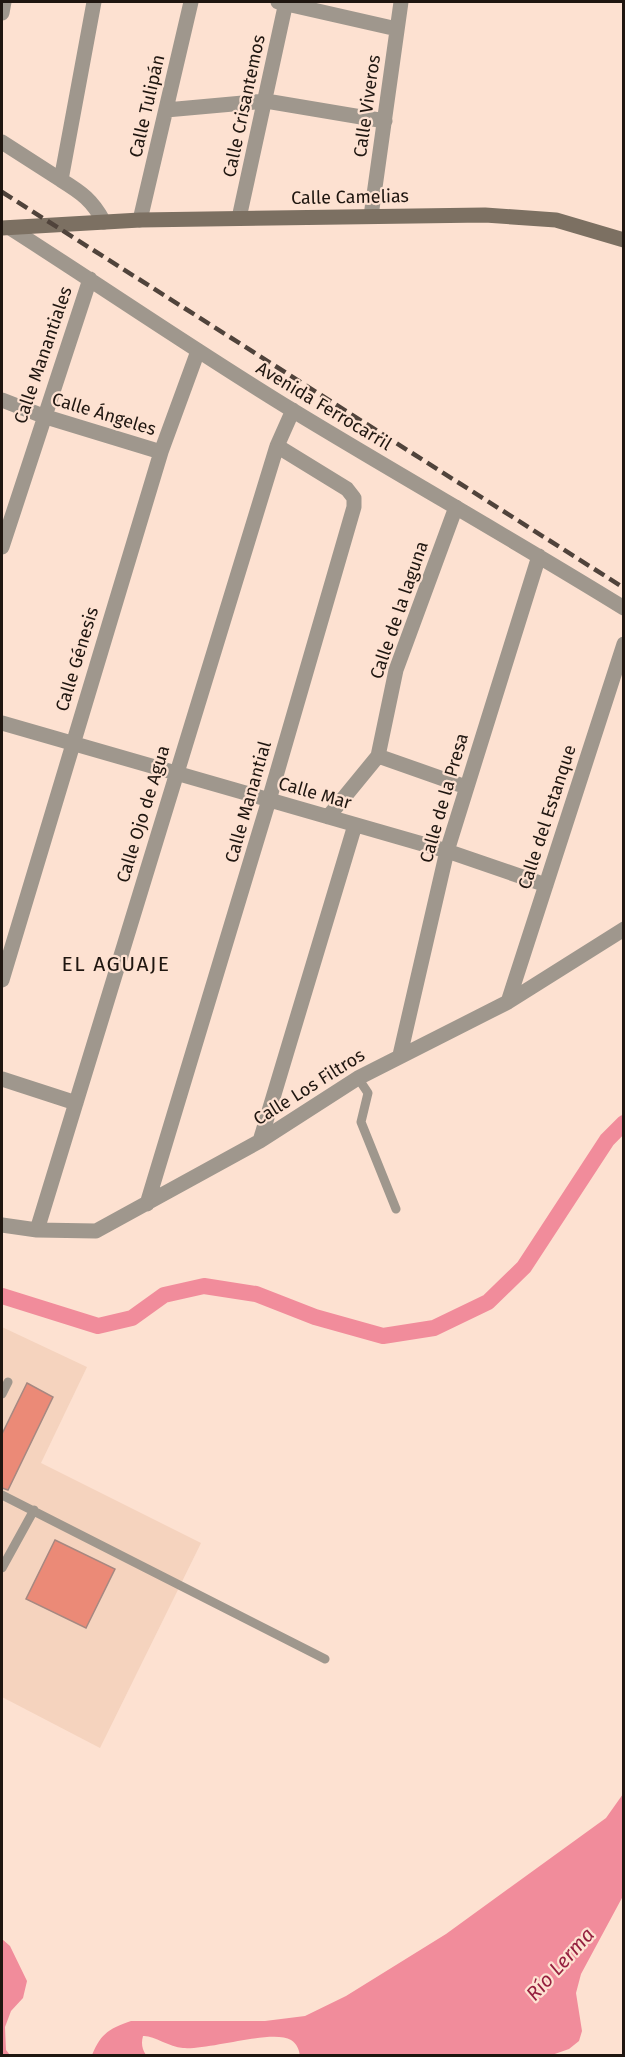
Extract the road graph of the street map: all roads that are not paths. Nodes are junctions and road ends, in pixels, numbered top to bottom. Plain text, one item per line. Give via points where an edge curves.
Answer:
1 (4, 2) edge
2 (94, 2) edge
3 (191, 2) edge
4 (283, 2) edge
5 (401, 2) edge
6 (2, 13) edge
7 (398, 29) junction
8 (266, 101) junction
9 (166, 110) junction
10 (385, 121) junction
11 (2, 142) edge
12 (61, 180) junction
13 (371, 216) junction
14 (239, 218) junction
15 (140, 220) junction
16 (104, 222) junction
17 (6, 228) edge
18 (624, 240) edge
19 (90, 279) junction
20 (198, 351) junction
21 (2, 400) edge
22 (292, 410) junction
23 (43, 416) junction
24 (277, 446) junction
25 (161, 452) junction
26 (456, 507) junction
27 (2, 547) edge
28 (539, 556) junction
29 (624, 608) edge
30 (624, 644) edge
31 (2, 723) edge
32 (71, 744) junction
33 (378, 756) junction
34 (176, 773) junction
35 (466, 786) junction
36 (269, 800) junction
37 (328, 817) junction
38 (355, 825) junction
39 (447, 851) junction
40 (546, 885) junction
41 (624, 929) edge
42 (2, 980) edge
43 (508, 1002) junction
44 (400, 1055) junction
45 (358, 1078) junction
46 (2, 1079) edge
47 (76, 1103) junction
48 (260, 1141) junction
49 (147, 1204) junction
50 (396, 1209) dead end
51 (2, 1225) edge
52 (37, 1230) junction
53 (8, 1382) dead end
54 (2, 1394) edge
55 (2, 1495) edge
56 (34, 1510) junction
57 (2, 1568) edge
58 (325, 1659) dead end

1 - 6 street
2 - 12 street
3 - 9 street, Calle Tulipán
4 - 7 street
4 - 8 street, Calle Crisantemos
5 - 7 street, Calle Viveros
7 - 10 street, Calle Viveros
8 - 9 street
8 - 10 street
8 - 14 street, Calle Crisantemos
9 - 15 street, Calle Tulipán
10 - 13 street, Calle Viveros
11 - 12 street
12 - 16 street via 86,195
13 - 14 street, Calle Camelias
13 - 18 street, Calle Camelias via 485,215 556,220
14 - 15 street, Calle Camelias
15 - 16 street, Calle Camelias
16 - 17 street, Calle Camelias
17 - 19 street, Avenida Ferrocarril
19 - 20 street, Avenida Ferrocarril
19 - 23 street, Calle Manantiales
20 - 22 street, Avenida Ferrocarril
20 - 25 street, Calle Génesis
21 - 23 street, Calle Ángeles
22 - 24 street, Calle Ojo de Agua
22 - 26 street, Avenida Ferrocarril
23 - 25 street, Calle Ángeles
23 - 27 street, Calle Manantiales
24 - 34 street, Calle Ojo de Agua
24 - 36 street, Calle Manantial via 347,489 354,498 354,507
25 - 32 street, Calle Génesis
26 - 28 street, Avenida Ferrocarril
26 - 33 street, Calle de la laguna via 396,670
28 - 29 street, Avenida Ferrocarril
28 - 35 street, Calle de la Presa
30 - 40 street, Calle del Estanque
31 - 32 street, Calle Mar
32 - 34 street, Calle Mar
32 - 42 street, Calle Génesis
33 - 35 street
33 - 37 street, Calle de la laguna
34 - 36 street, Calle Mar
34 - 47 street, Calle Ojo de Agua
35 - 39 street, Calle de la Presa
36 - 37 street, Calle Mar
36 - 49 street, Calle Manantial
37 - 38 street, Calle Mar
38 - 39 street, Calle Mar
38 - 48 street
39 - 40 street, Calle Mar
39 - 44 street, Calle de la Presa
40 - 43 street, Calle del Estanque
41 - 43 street, Calle Los Filtros
43 - 44 street, Calle Los Filtros
44 - 45 street, Calle Los Filtros
45 - 48 street, Calle Los Filtros
45 - 50 lane via 368,1093 361,1122
46 - 47 street
47 - 52 street, Calle Ojo de Agua
48 - 49 street, Calle Los Filtros
49 - 52 street, Calle Los Filtros via 96,1231
51 - 52 street, Calle Los Filtros
53 - 54 lane
55 - 56 lane
56 - 57 lane
56 - 58 lane

